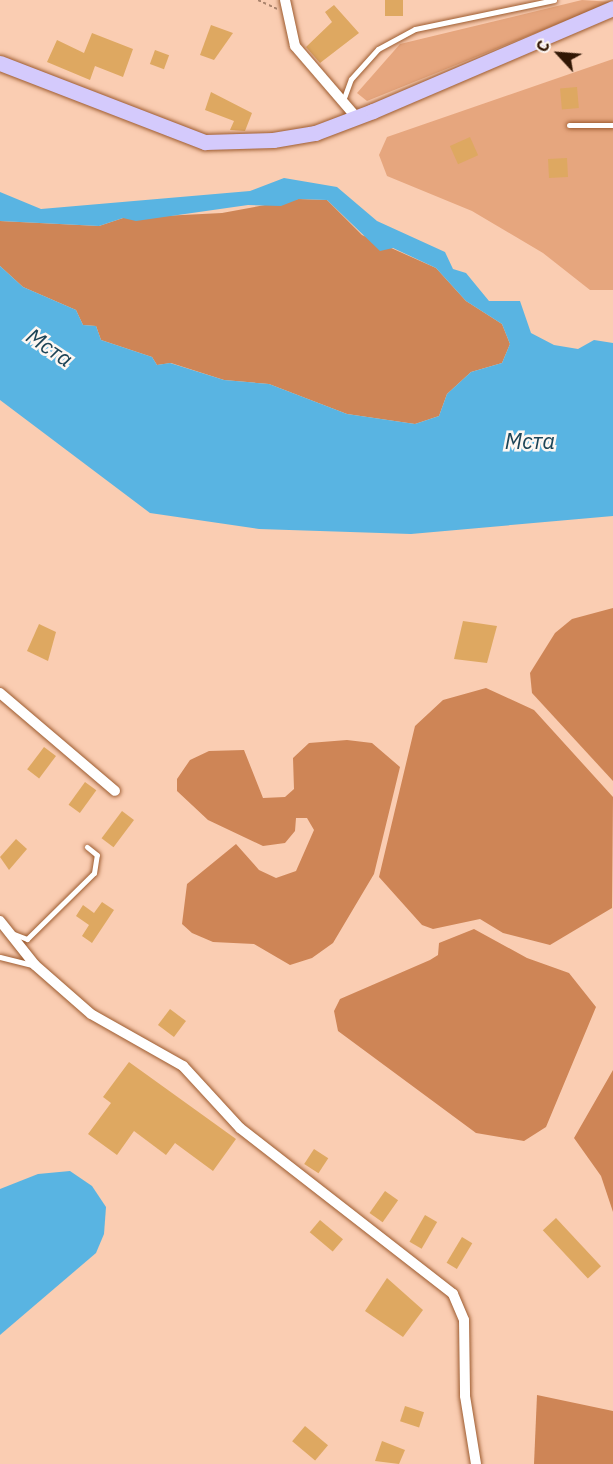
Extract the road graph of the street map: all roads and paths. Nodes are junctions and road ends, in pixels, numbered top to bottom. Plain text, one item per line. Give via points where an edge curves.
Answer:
1 (258, 0) edge
2 (285, 0) edge
3 (554, 0) edge
4 (613, 8) edge
5 (285, 13) junction
6 (0, 63) edge
7 (344, 98) junction
8 (356, 117) junction
9 (569, 125) dead end
10 (613, 125) edge
11 (0, 693) edge
12 (115, 791) dead end
13 (87, 847) dead end
14 (0, 921) edge
15 (7, 931) junction
16 (0, 957) edge
17 (35, 965) junction
18 (476, 1464) edge

1 - 5 path
2 - 5 street
3 - 7 lane via 415,29 378,49 351,79
4 - 8 main road
5 - 7 street via 295,46
6 - 8 main road via 205,142 273,140
7 - 8 street
9 - 10 lane
11 - 12 street
13 - 15 lane via 97,855 94,873 60,912 27,939
14 - 15 street
15 - 17 street
16 - 17 lane
17 - 18 street via 91,1014 183,1066 240,1128 453,1294 464,1320 465,1396

